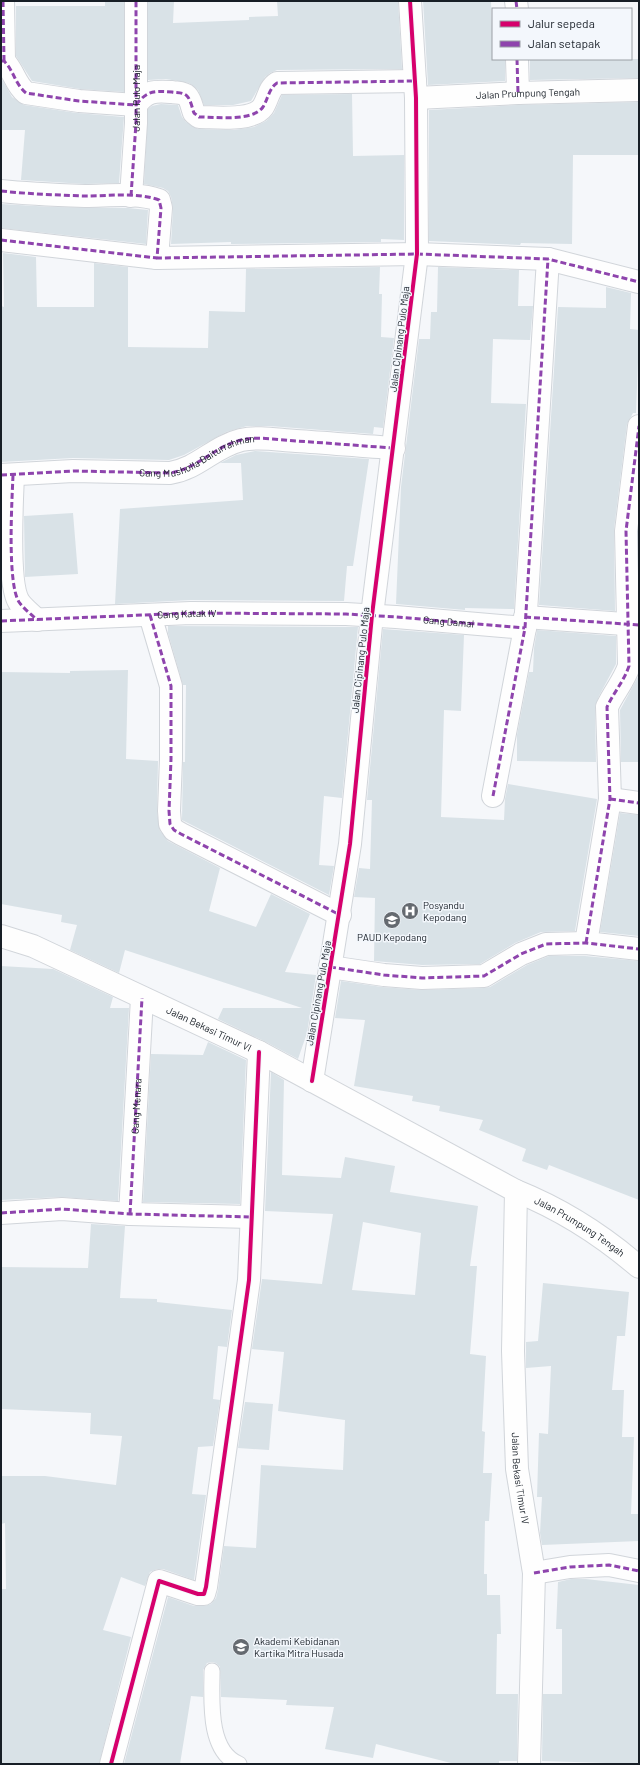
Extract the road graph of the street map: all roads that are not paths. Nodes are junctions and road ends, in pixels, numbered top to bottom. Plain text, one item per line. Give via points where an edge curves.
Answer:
1 (3, 1) edge
2 (136, 1) edge
3 (410, 1) edge
4 (517, 60) edge
5 (3, 61) edge
6 (416, 90) junction
7 (639, 90) edge
8 (518, 93) junction
9 (136, 105) junction
10 (1, 191) edge
11 (132, 196) junction
12 (1, 240) edge
13 (417, 254) junction
14 (157, 258) junction
15 (548, 259) junction
16 (639, 282) edge
17 (639, 426) edge
18 (394, 448) junction
19 (7, 475) edge
20 (150, 615) junction
21 (372, 615) junction
22 (37, 620) junction
23 (1, 621) edge
24 (525, 623) junction
25 (634, 624) edge
26 (493, 796) dead end
27 (610, 799) junction
28 (639, 803) edge
29 (340, 915) junction
30 (1, 936) edge
31 (586, 944) junction
32 (639, 949) edge
33 (330, 967) junction
34 (142, 998) junction
35 (259, 1052) junction
36 (312, 1080) junction
37 (516, 1191) junction
38 (1, 1213) edge
39 (130, 1214) junction
40 (251, 1217) junction
41 (639, 1267) edge
42 (639, 1571) edge
43 (534, 1573) junction
44 (212, 1671) dead end
45 (111, 1764) edge
46 (238, 1764) edge
47 (529, 1764) edge

1 - 5 street
2 - 9 street, Jalan Pulo Maja
3 - 6 street, Jalan Cipinang Pulo Maja
4 - 8 street
5 - 9 street via 11,68 20,88 26,93 79,101
6 - 8 street, Jalan Prumpung Tengah
6 - 9 street, Jalan Prumpung Tengah via 277,83 256,114 242,117 194,114 189,101 182,93 155,91 142,96
6 - 13 street, Jalan Cipinang Pulo Maja
7 - 8 street, Jalan Prumpung Tengah
9 - 11 street, Jalan Pulo Maja
10 - 11 street via 47,195
11 - 14 street via 159,200 161,208
12 - 14 street
13 - 14 street
13 - 15 street
13 - 18 street, Jalan Cipinang Pulo Maja
15 - 16 street
15 - 24 street
17 - 25 street via 626,531
18 - 19 street, Gang Musholla Baiturrahman via 251,438 228,444 183,471 170,473 73,471
18 - 21 street, Jalan Cipinang Pulo Maja
19 - 22 street via 15,590 19,601
20 - 21 street, Gang Katak IV
20 - 22 street, Gang Katak IV
20 - 29 street via 171,686 170,824 174,830
21 - 24 street, Gang Damai
21 - 29 street, Jalan Cipinang Pulo Maja via 350,844
22 - 23 street, Gang Katak IV
24 - 25 street, Gang Damai
24 - 26 street
25 - 27 street via 629,666 607,707
27 - 28 street
27 - 31 street
29 - 33 street, Jalan Cipinang Pulo Maja
30 - 34 street, Jalan Bekasi Timur VI via 33,946
31 - 32 street
31 - 33 street via 546,944 521,954 484,976 422,978
33 - 36 street, Jalan Cipinang Pulo Maja
34 - 35 street, Jalan Bekasi Timur VI
34 - 39 street, Gang Menara
35 - 36 street, Jalan Bekasi Timur VI
35 - 40 street
36 - 37 street, Jalan Bekasi Timur VI
37 - 41 street, Jalan Prumpung Tengah via 539,1200 582,1226 614,1246
37 - 43 street, Jalan Bekasi Timur IV via 513,1351 517,1469
38 - 39 street via 62,1209
39 - 40 street
40 - 45 street via 249,1280 206,1587 204,1594 194,1593 159,1581
42 - 43 street via 609,1565 570,1567
43 - 47 street, Jalan Bekasi Timur IV
44 - 46 lane via 214,1731 222,1749

